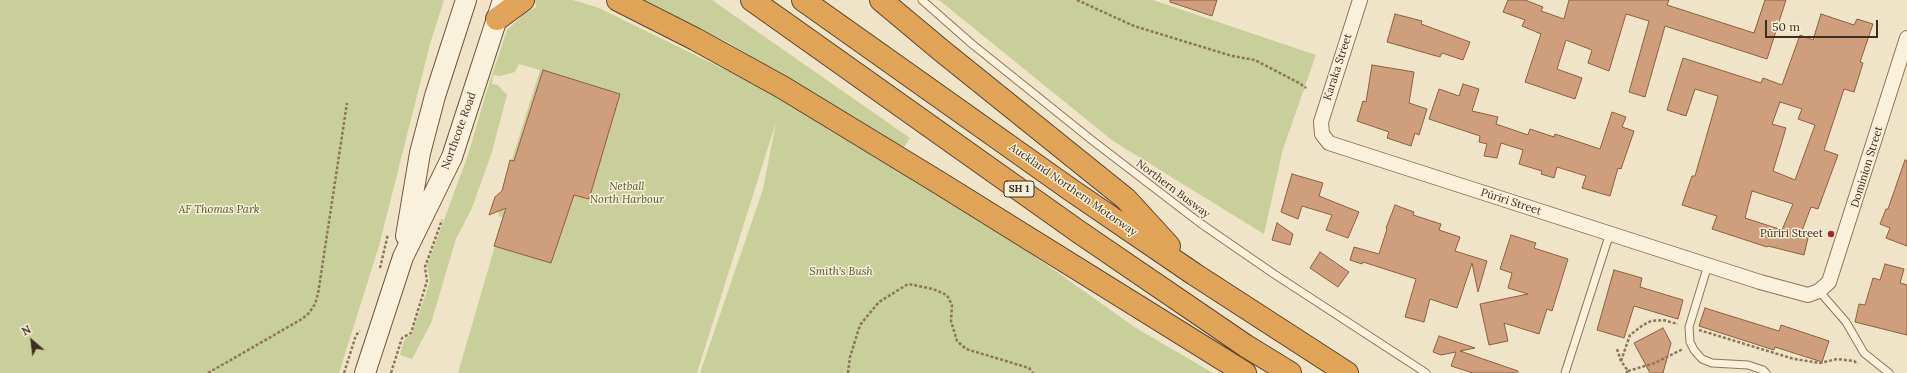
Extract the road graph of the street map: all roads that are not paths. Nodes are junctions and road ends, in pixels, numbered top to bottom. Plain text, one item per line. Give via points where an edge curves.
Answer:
1 (466, 0) edge
2 (523, 0) edge
3 (618, 0) edge
4 (752, 0) edge
5 (803, 0) edge
6 (882, 0) edge
7 (922, 0) edge
8 (1360, 0) edge
9 (500, 10) edge
10 (1907, 38) edge
11 (1322, 134) joint
12 (1610, 233) junction
13 (403, 257) junction
14 (1708, 265) junction
15 (1194, 274) junction
16 (1819, 291) junction
17 (365, 373) edge
18 (1244, 373) edge
19 (1290, 373) edge
20 (1347, 373) edge
21 (1426, 373) edge
22 (1565, 373) edge
23 (1766, 373) edge
24 (1889, 373) edge

1 - 13 main road, Northcote Road via 435,96 420,153
2 - 9 highway
3 - 18 highway via 782,87
4 - 19 highway, SH 1 via 1079,232
5 - 15 highway, Auckland Northern Motorway / SH 1
6 - 15 highway via 942,52 1126,199
7 - 21 lane, Northern Busway via 1081,132 1200,223
8 - 11 street, Karaka Street via 1326,103 1321,122
9 - 13 main road, Northcote Road via 452,157
10 - 16 street, Dominion Street via 1830,279 1827,286
11 - 12 street, Pūriri Street via 1326,140 1339,147
12 - 14 street, Pūriri Street
12 - 22 lane
13 - 17 main road, Northcote Road
14 - 16 street, Pūriri Street via 1800,294 1808,295
14 - 23 lane via 1689,327 1691,344 1702,359 1712,363 1748,365
15 - 20 highway, Auckland Northern Motorway / SH 1
16 - 24 lane via 1846,322 1864,353

